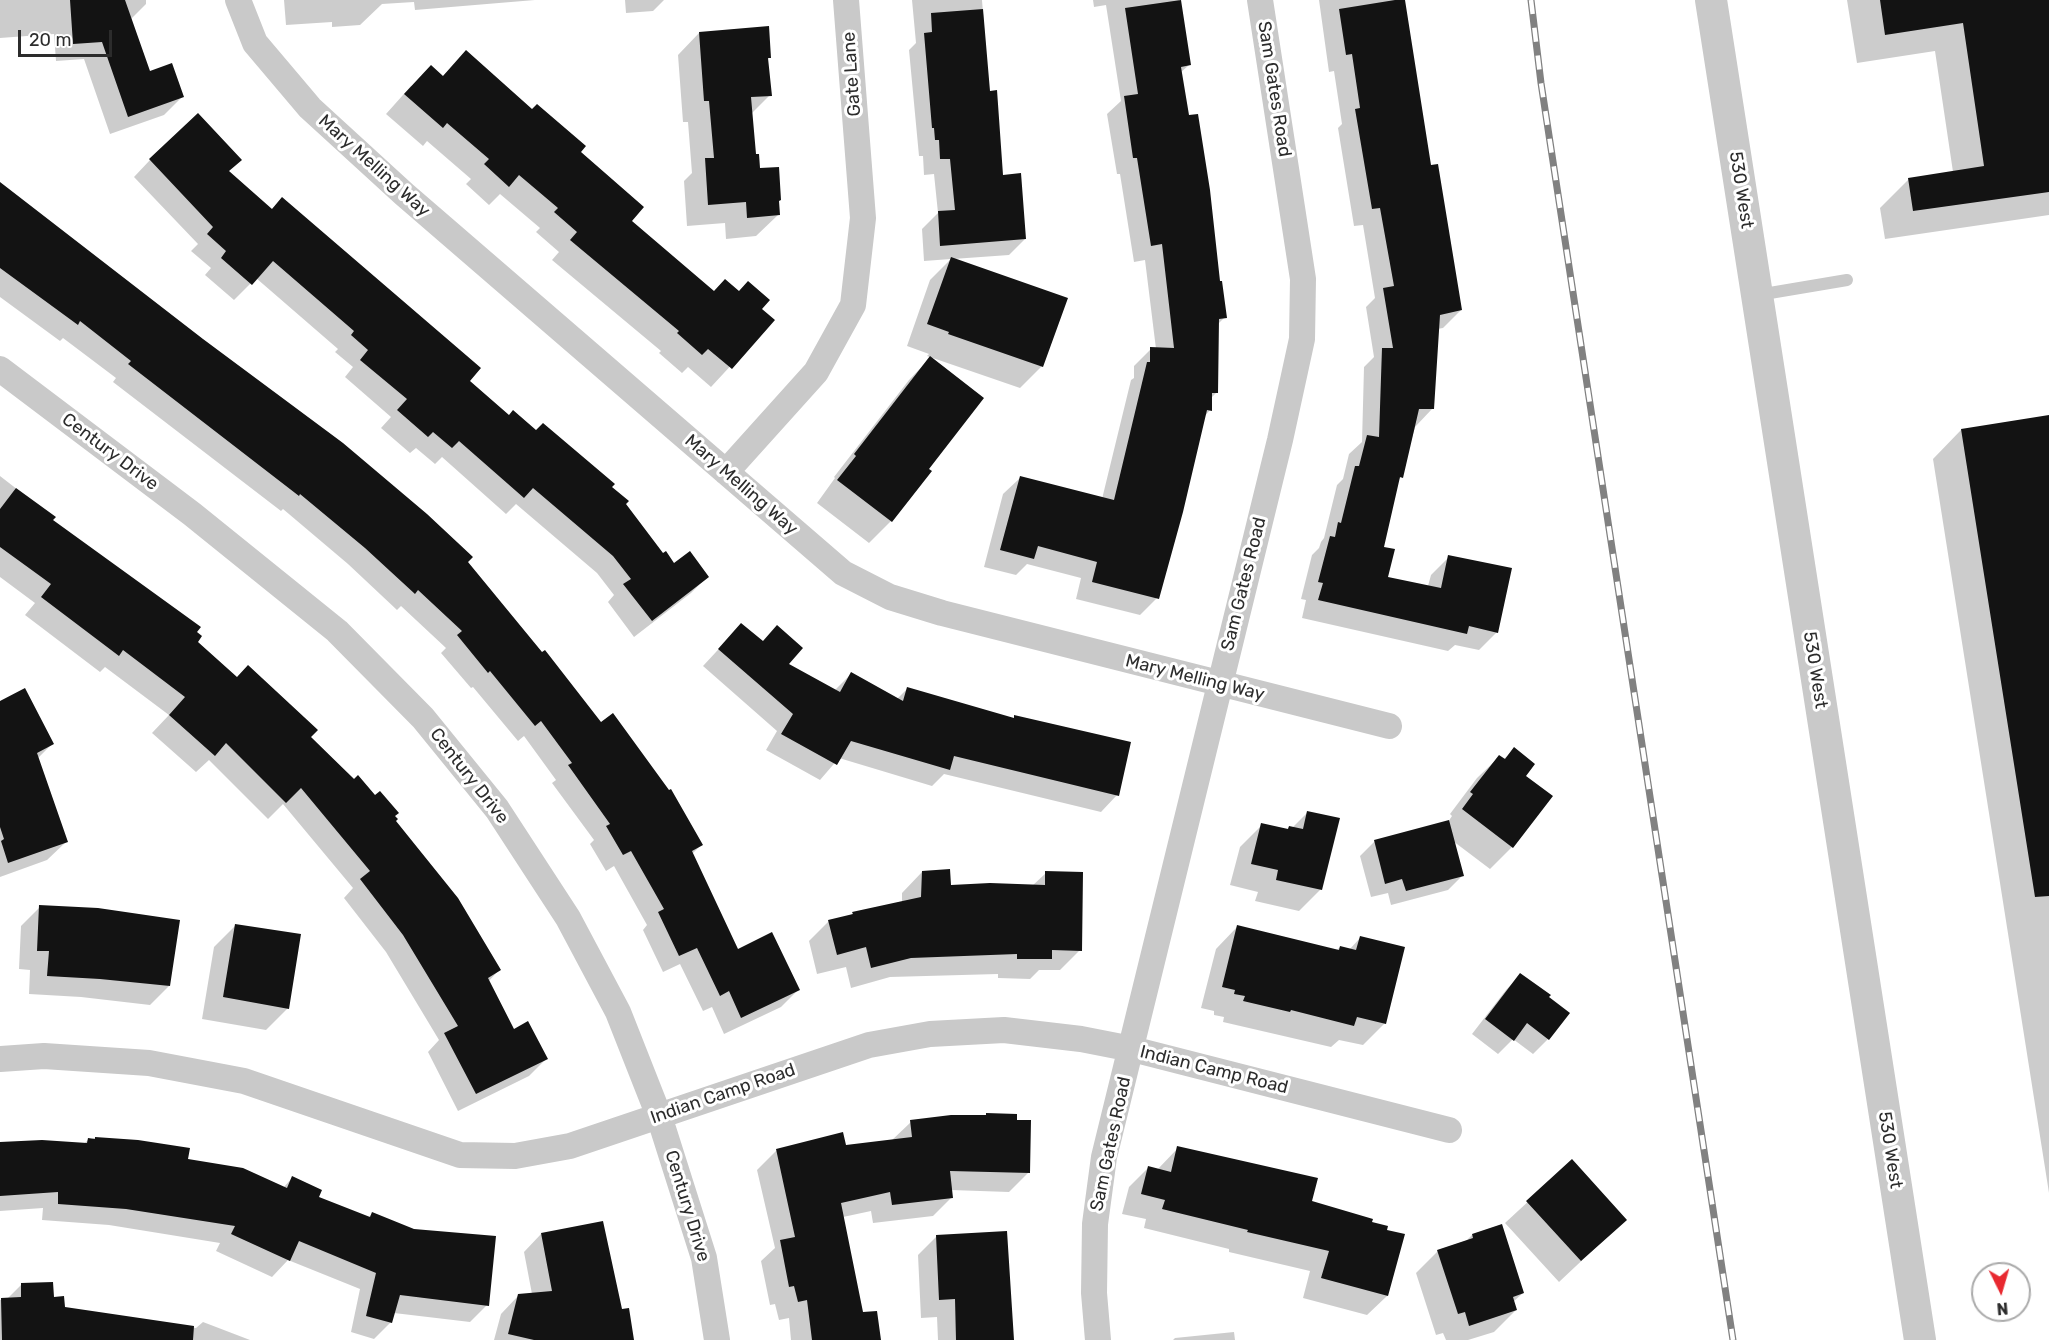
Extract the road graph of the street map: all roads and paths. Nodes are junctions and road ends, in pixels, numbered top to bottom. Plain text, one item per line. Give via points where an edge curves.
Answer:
1 (237, 0) edge
2 (846, 0) edge
3 (1260, 0) edge
4 (1711, 0) edge
5 (1847, 280) dead end
6 (1757, 295) junction
7 (0, 369) edge
8 (726, 472) junction
9 (1220, 684) junction
10 (1389, 726) dead end
11 (1132, 1049) junction
12 (0, 1059) edge
13 (659, 1116) junction
14 (1449, 1130) dead end
15 (717, 1340) edge
16 (1098, 1340) edge
17 (1920, 1340) edge

1 - 8 street, Mary Melling Way via 255,43 310,108
2 - 8 street, Gate Lane via 862,218 853,305 816,372
3 - 9 street, Sam Gates Road via 1303,279 1302,339
4 - 6 street, 530 West
5 - 6 lane
6 - 17 street, 530 West
7 - 13 street, Century Drive via 192,514 337,631 423,718 497,809 568,918 618,1012
8 - 9 street, Mary Melling Way via 843,573 890,597
9 - 10 street, Mary Melling Way
9 - 11 street, Sam Gates Road
11 - 13 street, Indian Camp Road via 1004,1030 930,1034 869,1045
11 - 14 street, Indian Camp Road
11 - 16 street, Sam Gates Road via 1104,1157 1095,1224
12 - 13 street, Indian Camp Road via 44,1056 149,1063 244,1081 460,1155 515,1156 570,1146
13 - 15 street, Century Drive via 704,1258

